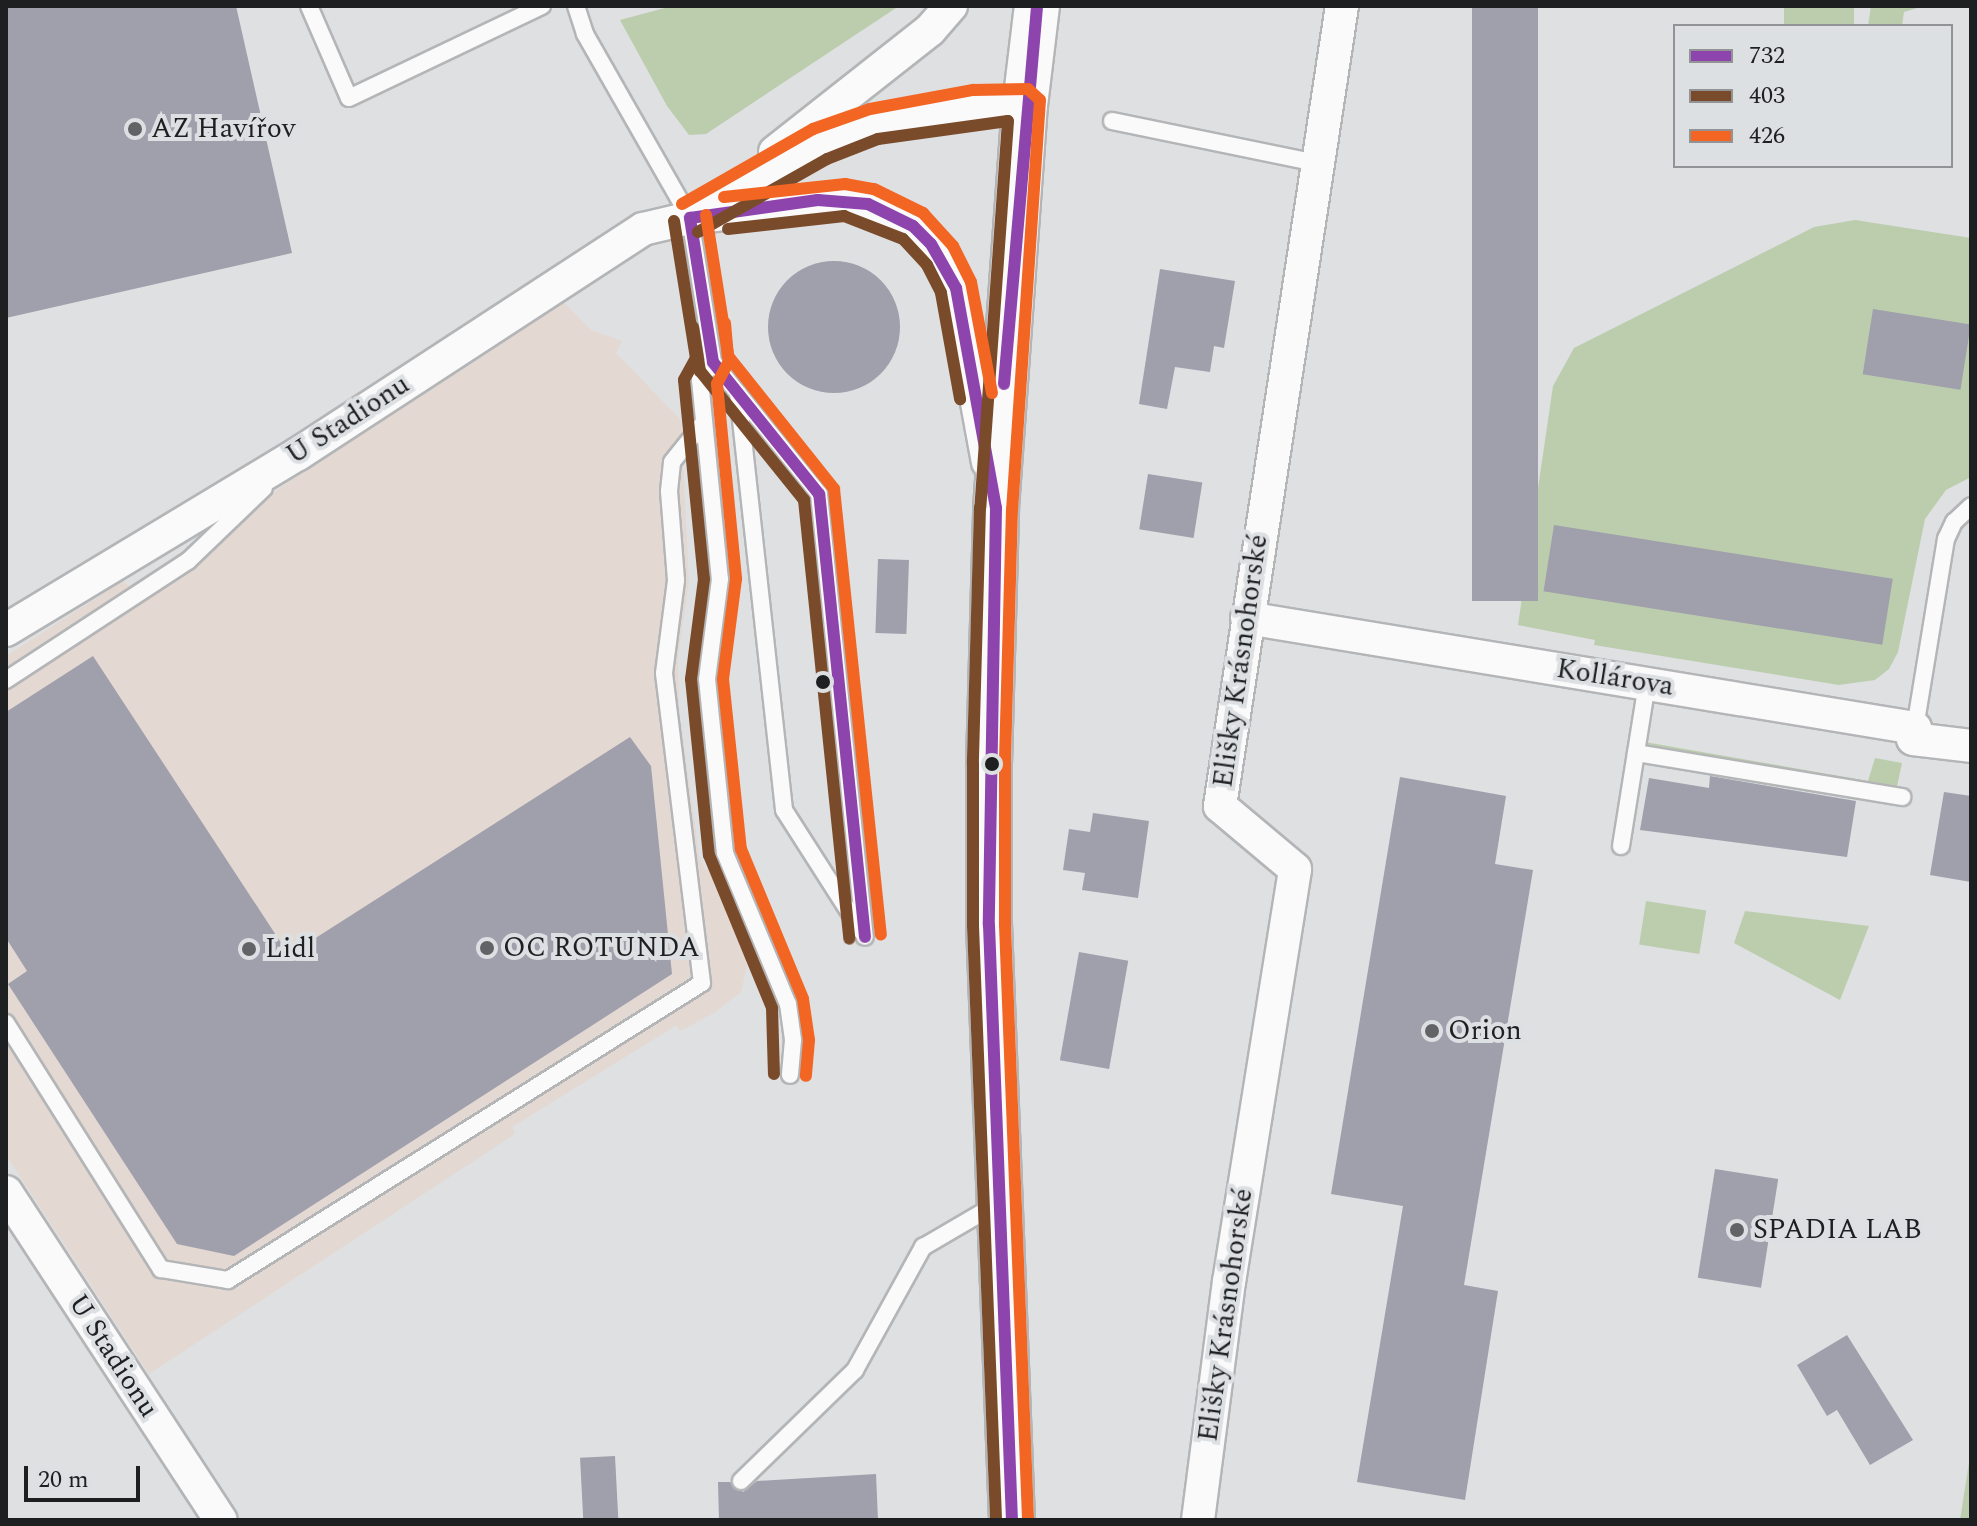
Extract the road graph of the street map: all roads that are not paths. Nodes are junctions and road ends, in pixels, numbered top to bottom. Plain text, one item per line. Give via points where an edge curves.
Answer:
1 (309, 6) edge
2 (542, 6) edge
3 (576, 6) edge
4 (951, 6) edge
5 (1037, 6) edge
6 (1342, 6) edge
7 (1025, 105) junction
8 (1112, 121) dead end
9 (1317, 163) junction
10 (690, 218) junction
11 (713, 362) junction
12 (738, 393) junction
13 (704, 422) junction
14 (298, 454) junction
15 (1971, 506) edge
16 (996, 508) junction
17 (1247, 618) junction
18 (6, 630) edge
19 (6, 680) edge
20 (1647, 683) junction
21 (1915, 728) junction
22 (1971, 746) edge
23 (1636, 753) junction
24 (1902, 797) dead end
25 (1621, 846) dead end
26 (6, 1023) edge
27 (790, 1075) dead end
28 (6, 1192) edge
29 (1000, 1202) junction
30 (741, 1481) dead end
31 (221, 1520) edge
32 (1012, 1520) edge
33 (1198, 1520) edge

1 - 2 lane via 349,98
3 - 10 lane via 585,34
4 - 10 street, U Stadionu via 930,30
5 - 7 main road
6 - 9 street, Elišky Krásnohorské
7 - 10 street, U Stadionu via 936,110 874,124 820,144
7 - 16 main road
8 - 9 lane
9 - 17 street, Elišky Krásnohorské
10 - 11 lane
10 - 14 street, U Stadionu via 643,229
10 - 16 street, U Stadionu via 844,200 868,204 913,226 940,256 956,288
11 - 12 lane
11 - 13 lane via 700,380
12 - 12 lane via 784,810 865,937 819,494
13 - 26 lane via 672,462 676,580 664,673 702,983 228,1280 161,1269
13 - 27 lane via 720,579 707,679 725,853 788,1004
14 - 18 street, U Stadionu
14 - 19 lane via 188,561
15 - 21 lane via 1946,539
16 - 29 main road via 989,925
17 - 20 street, Kollárova
17 - 33 street, Elišky Krásnohorské via 1220,806 1295,869 1227,1294
20 - 21 street, Kollárova
20 - 23 lane
21 - 22 street, Kollárova via 1913,739
23 - 24 lane
23 - 25 lane
28 - 31 street, U Stadionu
29 - 30 lane via 923,1247 855,1370
29 - 32 main road

